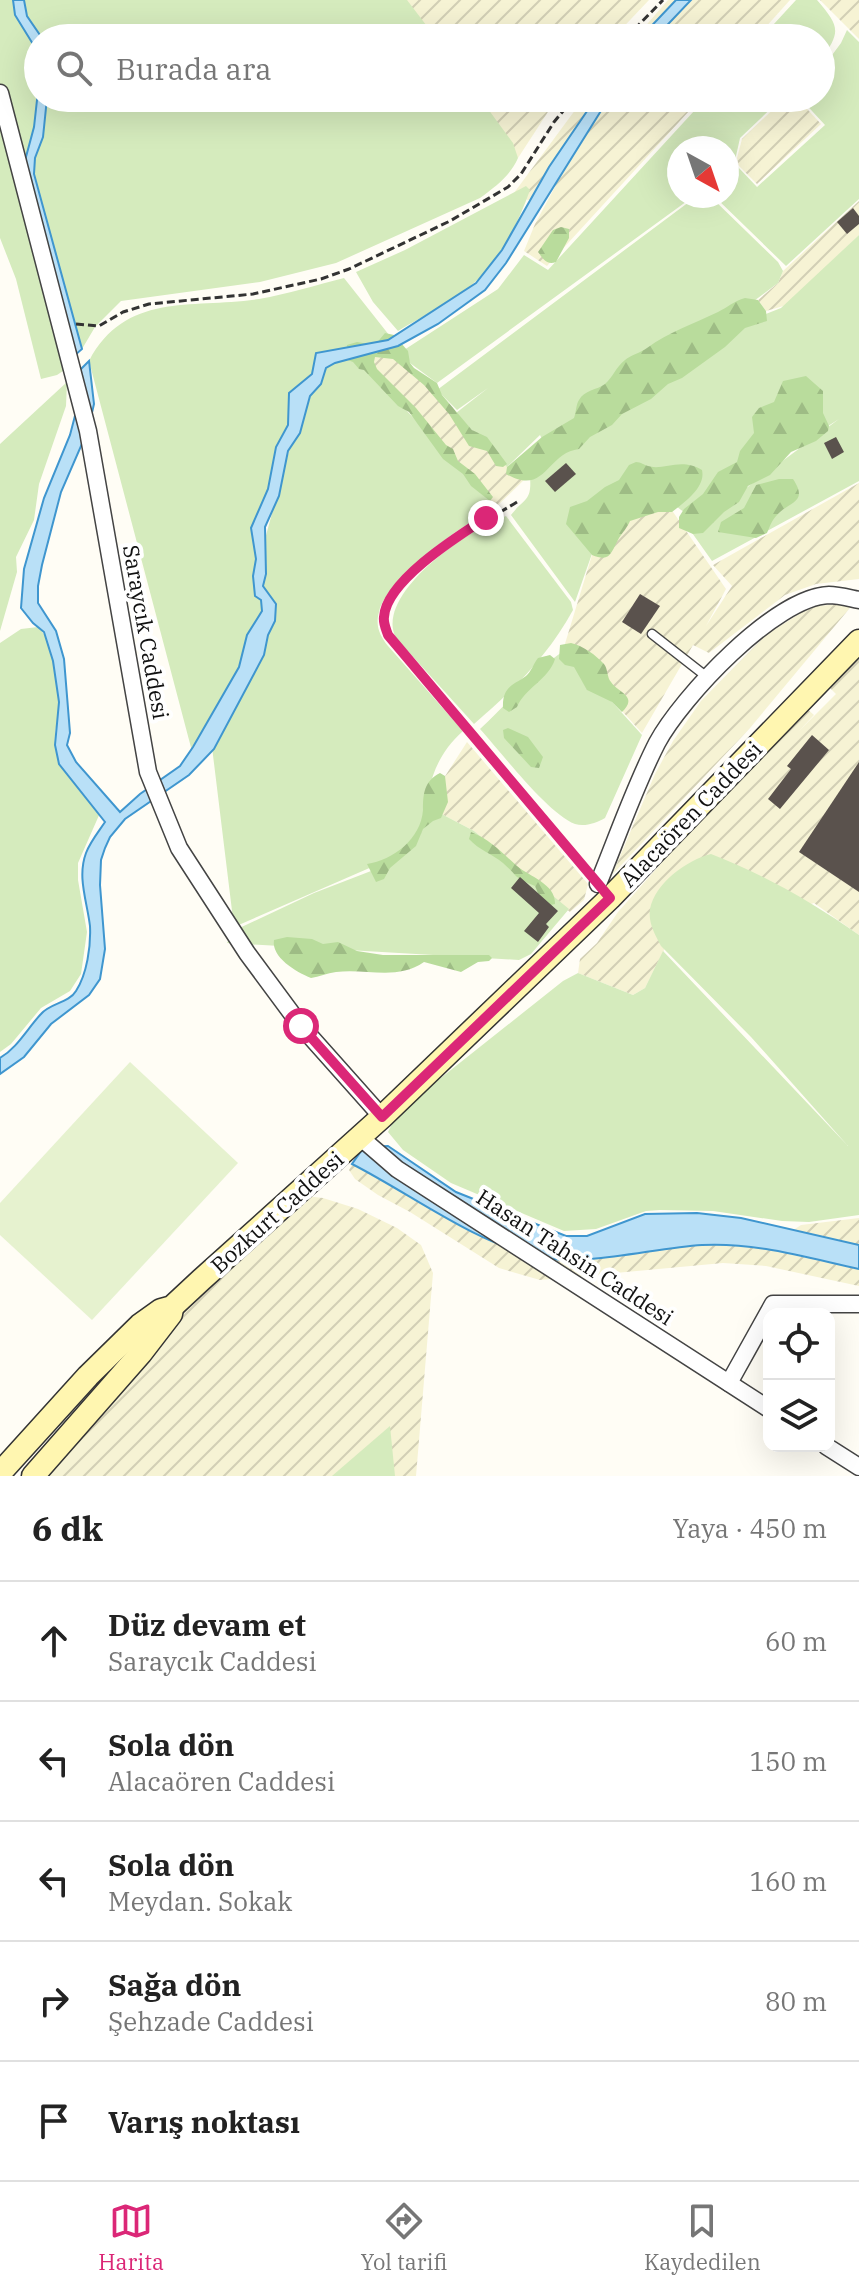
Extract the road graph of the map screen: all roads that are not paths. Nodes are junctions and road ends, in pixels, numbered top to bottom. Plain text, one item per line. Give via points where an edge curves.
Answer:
1 (0, 93) edge
2 (859, 600) edge
3 (652, 634) dead end
4 (859, 641) edge
5 (707, 677) junction
6 (598, 884) road end
7 (382, 1117) junction
8 (360, 1137) junction
9 (859, 1304) edge
10 (172, 1307) junction
11 (729, 1383) junction
12 (763, 1405) edge
13 (835, 1452) edge
14 (859, 1467) edge
15 (0, 1473) edge
16 (33, 1476) edge

1 - 7 street, Saraycık Caddesi via 88,431 148,772 179,848 247,953 301,1026
2 - 5 street via 829,595 795,606 754,633
3 - 5 lane
4 - 7 street, Alacaören Caddesi via 643,866
5 - 6 street via 657,743
7 - 8 street, Bozkurt Caddesi
8 - 10 street, Bozkurt Caddesi
8 - 11 street, Hasan Tahsin Caddesi via 397,1169
9 - 11 street via 773,1304
10 - 15 street, Bozkurt Caddesi via 140,1325
10 - 16 street, Bozkurt Caddesi via 141,1353
11 - 12 street, Hasan Tahsin Caddesi
13 - 14 street

